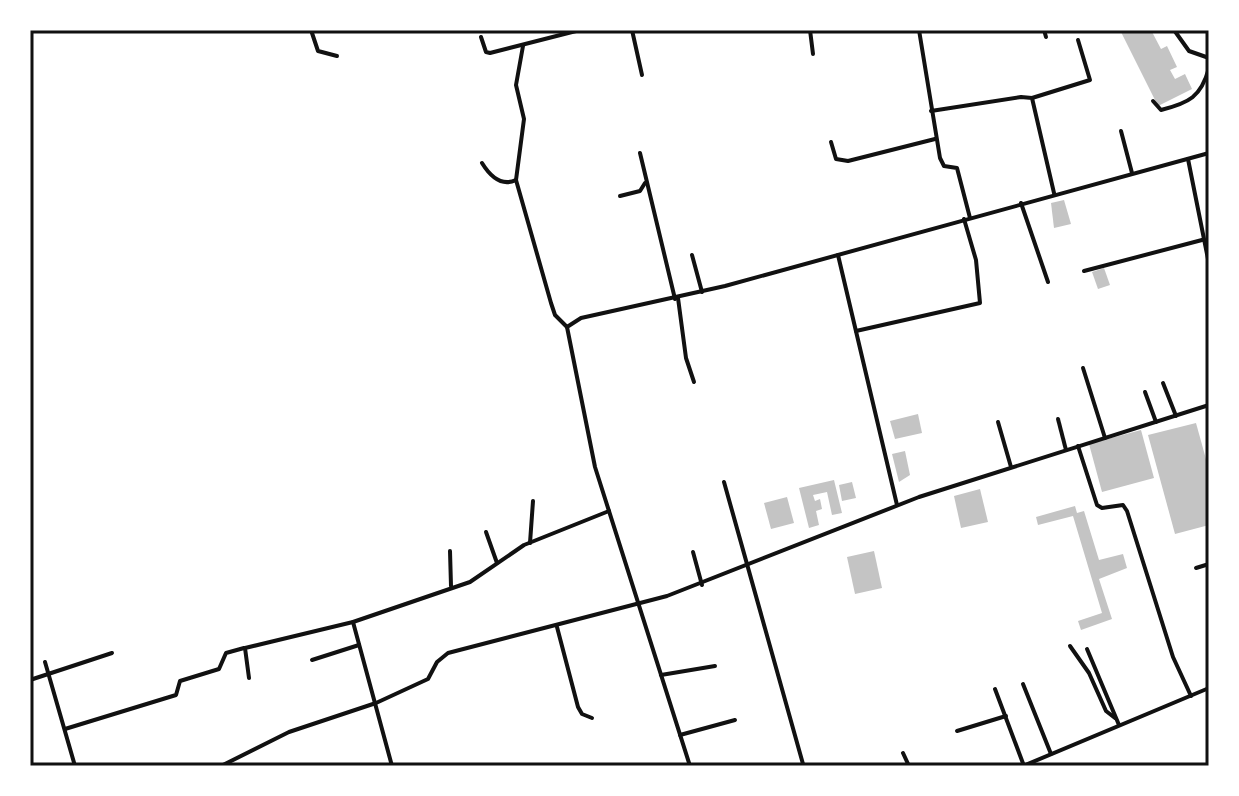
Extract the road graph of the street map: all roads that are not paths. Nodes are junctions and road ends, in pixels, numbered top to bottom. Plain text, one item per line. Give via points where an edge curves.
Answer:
1 (311, 30) edge
2 (580, 30) edge
3 (632, 30) edge
4 (810, 30) edge
5 (919, 30) edge
6 (1044, 30) edge
7 (1174, 30) edge
8 (1046, 37) dead end
9 (482, 39) dead end
10 (1078, 40) dead end
11 (523, 46) junction
12 (813, 54) dead end
13 (337, 56) dead end
14 (1209, 58) edge
15 (1209, 68) edge
16 (642, 75) dead end
17 (1032, 98) junction
18 (1153, 101) dead end
19 (931, 111) junction
20 (1121, 131) dead end
21 (935, 139) junction
22 (831, 142) dead end
23 (640, 153) dead end
24 (1209, 153) edge
25 (1188, 159) junction
26 (482, 163) dead end
27 (1132, 173) junction
28 (516, 180) junction
29 (646, 181) junction
30 (1054, 193) junction
31 (620, 196) dead end
32 (1021, 203) junction
33 (967, 219) junction
34 (1202, 240) junction
35 (838, 254) junction
36 (692, 255) dead end
37 (1209, 264) edge
38 (1084, 271) dead end
39 (1048, 282) dead end
40 (702, 292) junction
41 (676, 298) junction
42 (567, 327) junction
43 (856, 331) junction
44 (1083, 368) dead end
45 (694, 382) dead end
46 (1163, 383) dead end
47 (1145, 392) dead end
48 (1209, 405) edge
49 (1176, 416) junction
50 (1058, 419) dead end
51 (998, 422) dead end
52 (1156, 422) junction
53 (1105, 438) junction
54 (1078, 446) junction
55 (1066, 450) junction
56 (1011, 467) junction
57 (724, 482) dead end
58 (533, 501) dead end
59 (897, 505) junction
60 (609, 511) junction
61 (486, 532) dead end
62 (530, 543) junction
63 (450, 551) dead end
64 (693, 552) dead end
65 (497, 563) junction
66 (1209, 564) edge
67 (748, 567) junction
68 (1196, 568) dead end
69 (702, 585) junction
70 (451, 586) junction
71 (640, 604) junction
72 (353, 622) junction
73 (557, 627) junction
74 (359, 645) junction
75 (1070, 646) dead end
76 (245, 648) junction
77 (1087, 649) dead end
78 (112, 653) dead end
79 (312, 660) dead end
80 (45, 662) dead end
81 (715, 666) dead end
82 (49, 675) junction
83 (661, 675) junction
84 (249, 678) dead end
85 (30, 680) edge
86 (1023, 684) dead end
87 (1209, 688) edge
88 (995, 689) dead end
89 (1191, 696) junction
90 (376, 703) junction
91 (1006, 716) junction
92 (592, 718) dead end
93 (1115, 718) junction
94 (735, 720) dead end
95 (1119, 725) junction
96 (65, 729) junction
97 (957, 731) dead end
98 (680, 735) junction
99 (903, 753) dead end
100 (1051, 754) junction
101 (803, 764) dead end
102 (75, 766) edge
103 (221, 766) edge
104 (392, 766) edge
105 (690, 766) edge
106 (909, 766) edge
107 (1024, 766) edge

1 - 13 street via 318,51
2 - 11 street
3 - 16 street
4 - 12 street
5 - 19 street
6 - 8 street
7 - 14 street via 1189,51
9 - 11 street via 490,53
10 - 17 street via 1090,80
11 - 28 street via 516,85 524,119
15 - 18 street via 1193,100 1161,110
17 - 19 street
17 - 30 street
19 - 21 street
20 - 27 street
21 - 22 street via 848,161 836,159
21 - 33 street via 943,165 958,170
23 - 29 street
24 - 25 street
25 - 27 street
25 - 34 street
26 - 28 street via 496,179
27 - 30 street
28 - 42 street via 555,315
29 - 31 street via 640,191
29 - 41 street
30 - 32 street
32 - 33 street
32 - 39 street
33 - 35 street
33 - 43 street via 980,303
34 - 37 street
34 - 38 street
35 - 40 street
35 - 43 street
36 - 40 street
40 - 41 street
41 - 42 street via 581,318
41 - 45 street
42 - 60 street via 586,434
43 - 59 street
44 - 53 street
46 - 49 street
47 - 52 street
48 - 49 street
49 - 52 street
50 - 55 street
51 - 56 street
52 - 53 street
53 - 54 street
54 - 55 street
54 - 89 street via 1097,505 1123,505 1127,511 1173,657
55 - 56 street
56 - 59 street
57 - 67 street
58 - 62 street
59 - 67 street
60 - 62 street
60 - 71 street
61 - 65 street
62 - 65 street
63 - 70 street
64 - 69 street
65 - 70 street via 470,582
66 - 68 street
67 - 69 street
67 - 101 street
69 - 71 street
70 - 72 street
71 - 73 street
71 - 83 street
72 - 74 street
72 - 76 street
73 - 90 street via 448,653 428,679
73 - 92 street via 578,707
74 - 79 street
74 - 90 street
75 - 93 street
76 - 84 street
76 - 96 street via 226,653 219,669 180,681 176,695
77 - 93 street
78 - 82 street
80 - 82 street
81 - 83 street
82 - 85 street
82 - 96 street
83 - 98 street
86 - 100 street
87 - 89 street
88 - 91 street
89 - 95 street
90 - 103 street via 289,732
90 - 104 street
91 - 97 street
91 - 107 street
93 - 95 street
94 - 98 street
95 - 100 street
96 - 102 street
98 - 105 street
99 - 106 street
100 - 107 street

